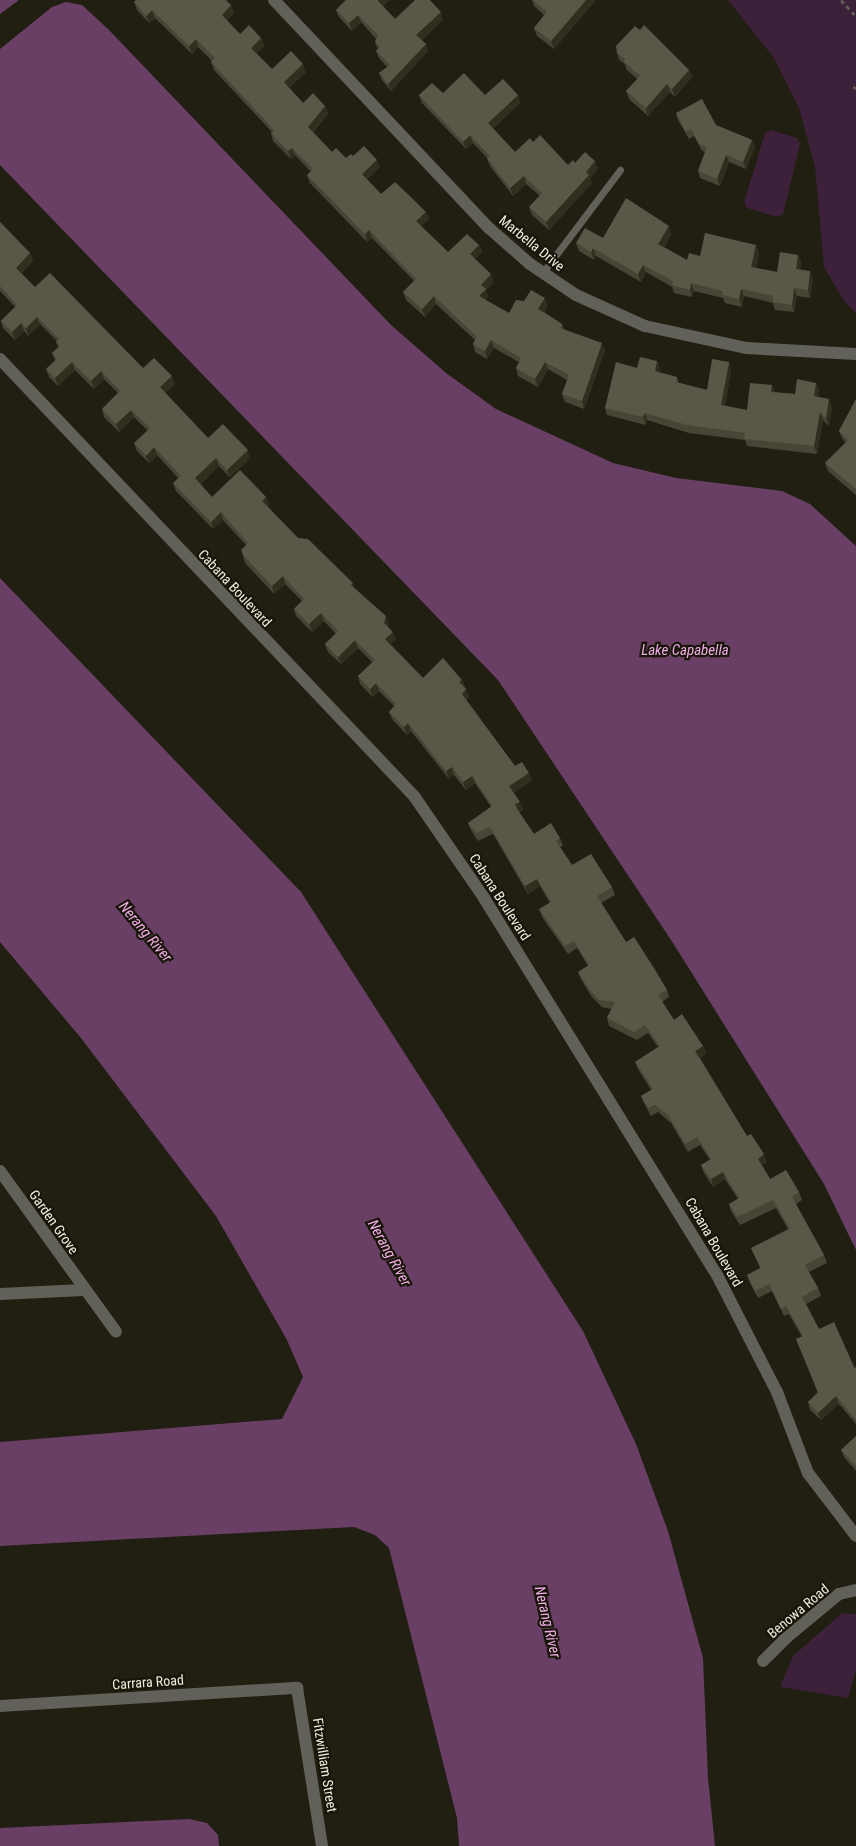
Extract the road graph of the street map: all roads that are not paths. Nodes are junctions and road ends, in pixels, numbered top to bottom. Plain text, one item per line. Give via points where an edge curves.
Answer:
1 (274, 0) edge
2 (620, 170) dead end
3 (543, 272) junction
4 (856, 354) edge
5 (0, 360) edge
6 (0, 1171) edge
7 (83, 1290) junction
8 (0, 1294) edge
9 (116, 1332) dead end
10 (856, 1536) edge
11 (856, 1590) edge
12 (764, 1661) dead end
13 (297, 1688) joint
14 (0, 1706) edge
15 (322, 1846) edge

1 - 3 street, Marbella Drive via 489,228
2 - 3 lane
3 - 4 street, Marbella Drive via 576,295 645,326 746,348
5 - 10 street, Cabana Boulevard via 414,796 490,906 711,1265 777,1392 808,1473
6 - 7 street, Garden Grove
7 - 8 street
7 - 9 street, Garden Grove
11 - 12 street, Benowa Road via 839,1594
13 - 14 street, Carrara Road
13 - 15 street, Fitzwilliam Street

